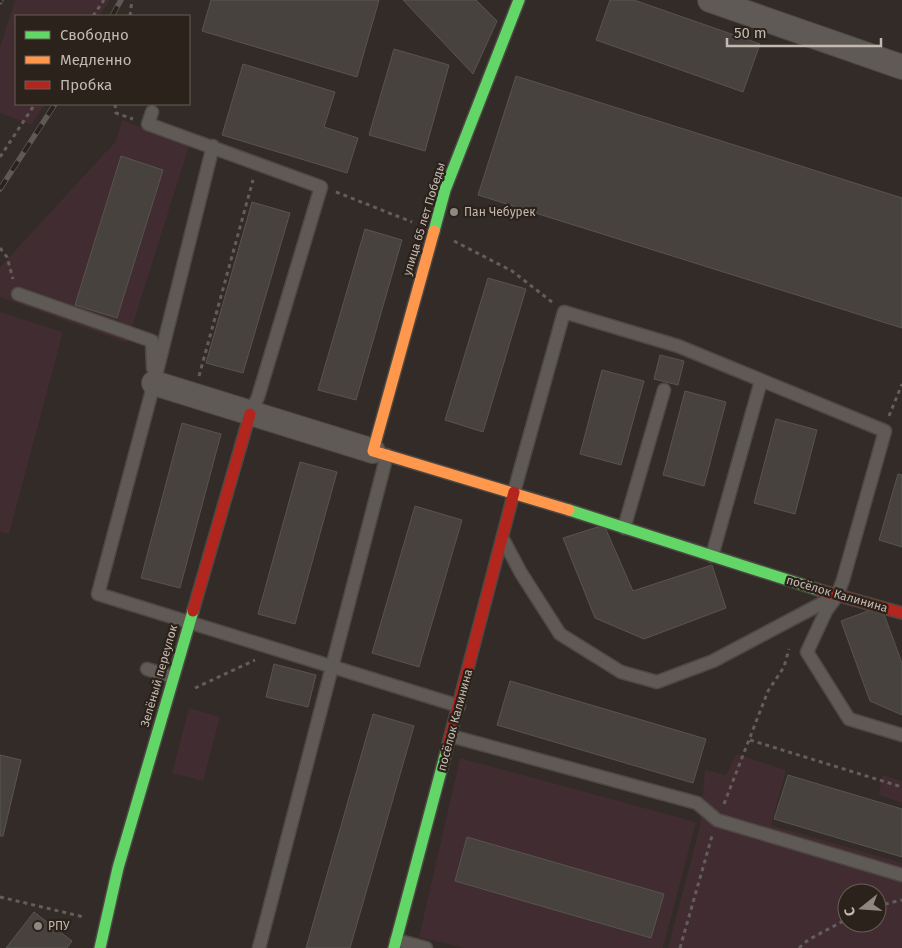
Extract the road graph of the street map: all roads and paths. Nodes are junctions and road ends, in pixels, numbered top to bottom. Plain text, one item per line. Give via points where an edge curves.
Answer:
1 (104, 0) edge
2 (132, 0) edge
3 (519, 0) edge
4 (710, 0) edge
5 (94, 15) edge
6 (130, 15) edge
7 (902, 67) edge
8 (35, 105) edge
9 (115, 105) edge
10 (150, 118) joint
11 (213, 146) junction
12 (0, 157) edge
13 (258, 162) junction
14 (321, 187) junction
15 (434, 230) junction
16 (0, 248) edge
17 (18, 294) joint
18 (564, 312) junction
19 (761, 381) junction
20 (154, 383) junction
21 (902, 384) edge
22 (664, 390) dead end
23 (194, 396) junction
24 (895, 396) dead end
25 (250, 414) junction
26 (380, 453) junction
27 (514, 492) junction
28 (624, 528) junction
29 (502, 538) junction
30 (712, 556) junction
31 (837, 596) junction
32 (902, 613) edge
33 (189, 623) junction
34 (791, 644) dead end
35 (276, 650) junction
36 (332, 668) junction
37 (147, 669) dead end
38 (173, 677) junction
39 (166, 702) junction
40 (459, 706) junction
41 (902, 734) edge
42 (451, 736) junction
43 (750, 740) junction
44 (902, 787) edge
45 (717, 820) junction
46 (902, 875) edge
47 (0, 896) edge
48 (902, 900) edge
49 (887, 904) edge
50 (104, 923) junction
51 (837, 924) edge
52 (395, 944) edge
53 (100, 948) edge
54 (259, 948) edge
55 (426, 948) edge
56 (680, 948) edge
57 (799, 948) edge

1 - 5 path
2 - 6 path
3 - 15 street, улица 65 лет Победы via 445,190
4 - 7 street
8 - 12 path
9 - 10 path via 116,113
10 - 11 lane
11 - 13 lane
11 - 20 lane
13 - 14 lane
13 - 23 path
14 - 15 path
14 - 25 lane
15 - 18 path via 512,270
15 - 26 street, улица 65 лет Победы
16 - 17 path via 8,257
17 - 20 lane via 152,341
18 - 19 lane via 678,346
18 - 27 lane
19 - 30 lane
19 - 31 lane via 885,431
20 - 23 street, посёлок Калинина
20 - 33 lane via 98,594
21 - 24 path
22 - 28 lane
23 - 25 street, посёлок Калинина
25 - 26 street, посёлок Калинина
25 - 33 street, Зелёный переулок
26 - 27 street, посёлок Калинина
26 - 36 lane
27 - 28 street, посёлок Калинина
27 - 29 street, посёлок Калинина
28 - 30 street, посёлок Калинина
29 - 31 lane via 560,634 621,672 657,682 713,661
29 - 40 street, посёлок Калинина
30 - 31 street, посёлок Калинина
31 - 32 street, посёлок Калинина
31 - 41 lane via 826,611 808,652 849,719
33 - 35 lane
33 - 38 street, Зелёный переулок
34 - 43 path via 784,667 768,691
35 - 36 lane
35 - 39 path
36 - 40 lane
36 - 54 lane
37 - 38 lane
38 - 39 street, Зелёный переулок
39 - 50 street, Зелёный переулок
40 - 42 street, посёлок Калинина
42 - 45 lane via 697,804
42 - 52 street, посёлок Калинина
43 - 44 path
43 - 45 path
45 - 46 lane
45 - 56 path
47 - 50 path
48 - 49 path
50 - 53 street, Зелёный переулок
51 - 57 path
52 - 55 lane

